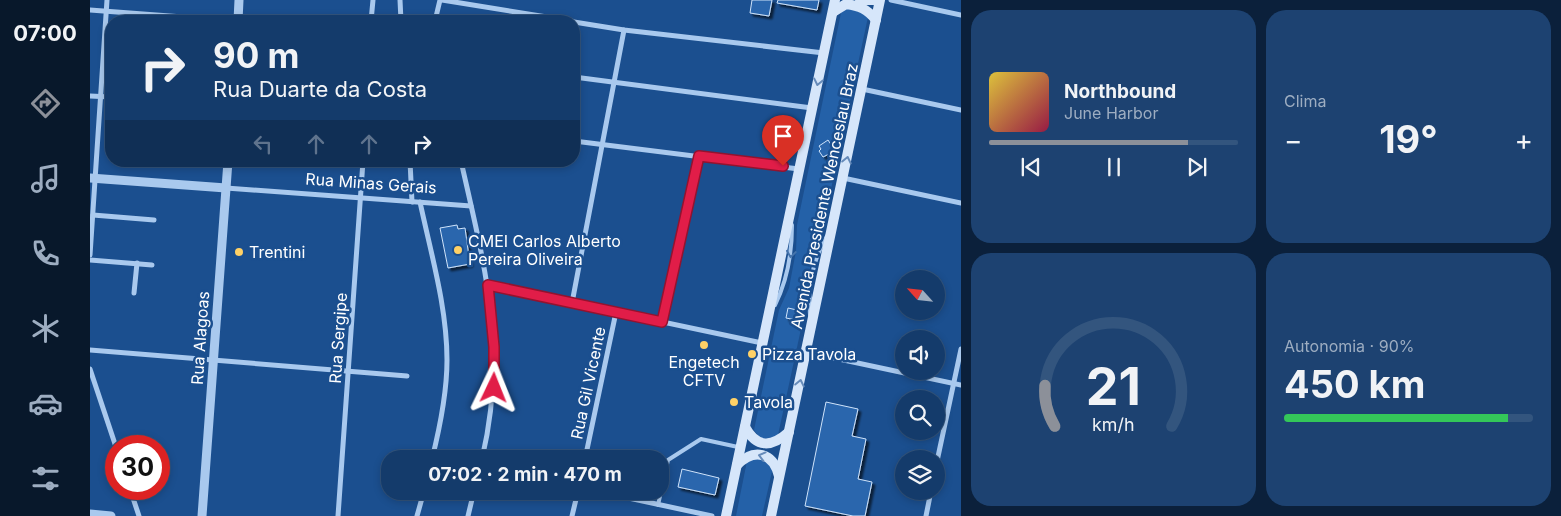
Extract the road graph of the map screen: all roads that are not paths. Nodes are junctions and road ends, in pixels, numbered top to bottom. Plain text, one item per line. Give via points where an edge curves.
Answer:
1 (107, 0) edge
2 (240, 0) edge
3 (373, 0) edge
4 (400, 0) edge
5 (441, 0) edge
6 (835, 0) edge
7 (860, 0) edge
8 (874, 0) edge
9 (880, 0) edge
10 (891, 0) edge
11 (90, 10) edge
12 (106, 12) junction
13 (833, 12) junction
14 (106, 15) edge
15 (150, 15) edge
16 (238, 15) edge
17 (372, 15) edge
18 (401, 15) edge
19 (437, 15) edge
20 (535, 15) edge
21 (961, 15) edge
22 (876, 20) junction
23 (580, 22) edge
24 (105, 29) edge
25 (624, 30) junction
26 (824, 53) junction
27 (580, 78) edge
28 (614, 82) junction
29 (862, 89) junction
30 (90, 96) edge
31 (101, 96) junction
32 (105, 96) edge
33 (812, 108) junction
34 (961, 110) edge
35 (580, 142) edge
36 (603, 144) junction
37 (699, 156) junction
38 (228, 167) edge
39 (363, 167) edge
40 (410, 167) edge
41 (462, 167) edge
42 (800, 169) junction
43 (93, 178) edge
44 (843, 178) junction
45 (226, 188) junction
46 (361, 198) junction
47 (412, 202) junction
48 (420, 202) junction
49 (961, 203) edge
50 (471, 206) junction
51 (93, 215) junction
52 (154, 220) dead end
53 (90, 255) edge
54 (90, 260) edge
55 (137, 263) junction
56 (152, 265) dead end
57 (488, 285) junction
58 (134, 294) dead end
59 (572, 303) junction
60 (616, 312) junction
61 (662, 322) junction
62 (763, 343) junction
63 (961, 349) edge
64 (90, 350) edge
65 (806, 352) junction
66 (213, 360) junction
67 (90, 369) edge
68 (348, 371) junction
69 (407, 376) dead end
70 (954, 384) junction
71 (961, 385) edge
72 (745, 427) junction
73 (789, 432) junction
74 (112, 435) edge
75 (740, 448) junction
76 (434, 450) edge
77 (484, 450) edge
78 (586, 450) edge
79 (940, 450) edge
80 (737, 464) junction
81 (780, 477) junction
82 (134, 500) edge
83 (421, 500) edge
84 (472, 500) edge
85 (576, 500) edge
86 (636, 500) edge
87 (929, 500) edge
88 (658, 505) junction
89 (90, 514) edge
90 (111, 516) edge
91 (140, 516) edge
92 (202, 516) edge
93 (338, 516) edge
94 (417, 516) edge
95 (468, 516) edge
96 (572, 516) edge
97 (712, 516) edge
98 (726, 516) edge
99 (771, 516) edge
100 (926, 516) edge

1 - 12 street
2 - 16 street
3 - 17 street
4 - 18 street
5 - 19 street
5 - 20 street
6 - 13 main road, Avenida Presidente Wenceslau Braz
7 - 8 main road
9 - 22 main road, Avenida Presidente Wenceslau Braz
10 - 21 street
11 - 12 street
12 - 14 street
12 - 15 street
13 - 22 main road via 846,4 856,5
13 - 26 main road, Avenida Presidente Wenceslau Braz
22 - 29 main road, Avenida Presidente Wenceslau Braz
23 - 25 street
24 - 31 street
25 - 26 street
25 - 28 street
26 -> 33 main road, Avenida Presidente Wenceslau Braz
27 - 28 street
28 - 33 street
28 - 36 street
29 - 34 street
44 -> 29 main road, Avenida Presidente Wenceslau Braz
30 - 31 street
31 - 32 street
31 - 43 street
33 - 42 main road, Avenida Presidente Wenceslau Braz
35 - 36 street
36 - 37 street
36 - 59 street
37 - 42 street
37 - 61 street
38 - 45 street, Rua Alagoas
39 - 46 street, Rua Sergipe
40 - 47 street
41 - 50 street
42 -> 62 main road, Avenida Presidente Wenceslau Braz
43 - 45 street, Rua Minas Gerais
43 - 51 street
44 - 49 street
44 - 65 main road, Avenida Presidente Wenceslau Braz
45 - 46 street, Rua Minas Gerais
45 - 66 street, Rua Alagoas
46 - 47 street, Rua Minas Gerais
46 - 68 street, Rua Sergipe
47 - 48 street, Rua Minas Gerais
48 - 50 street, Rua Minas Gerais
48 - 76 street via 446,340 444,403
50 - 57 street
51 - 52 street
51 - 53 street
54 - 55 street
55 - 56 street
55 - 58 street
57 - 59 street
57 - 77 street via 495,368
59 - 60 street
60 - 61 street
60 - 78 street, Rua Gil Vicente
61 - 62 street
62 - 72 main road, Avenida Presidente Wenceslau Braz
63 - 70 street
64 - 66 street
65 - 70 street
73 -> 65 main road, Avenida Presidente Wenceslau Braz
66 - 68 street
66 - 92 street, Rua Alagoas
67 - 74 street
68 - 69 street
68 - 93 street, Rua Sergipe
70 - 71 street
70 - 79 street
72 - 73 main road via 750,436 764,443 773,444
72 - 75 main road, Avenida Presidente Wenceslau Braz
73 - 81 main road, Avenida Presidente Wenceslau Braz
75 - 80 main road, Avenida Presidente Wenceslau Braz
75 - 88 lane via 701,439 668,460
81 -> 80 main road via 777,466 762,455 745,457
80 - 98 main road, Avenida Presidente Wenceslau Braz
81 - 99 main road, Avenida Presidente Wenceslau Braz
82 - 91 street
83 - 94 street
84 - 95 street
85 - 96 street
86 - 88 street
87 - 100 street
88 - 97 street
89 - 90 street

